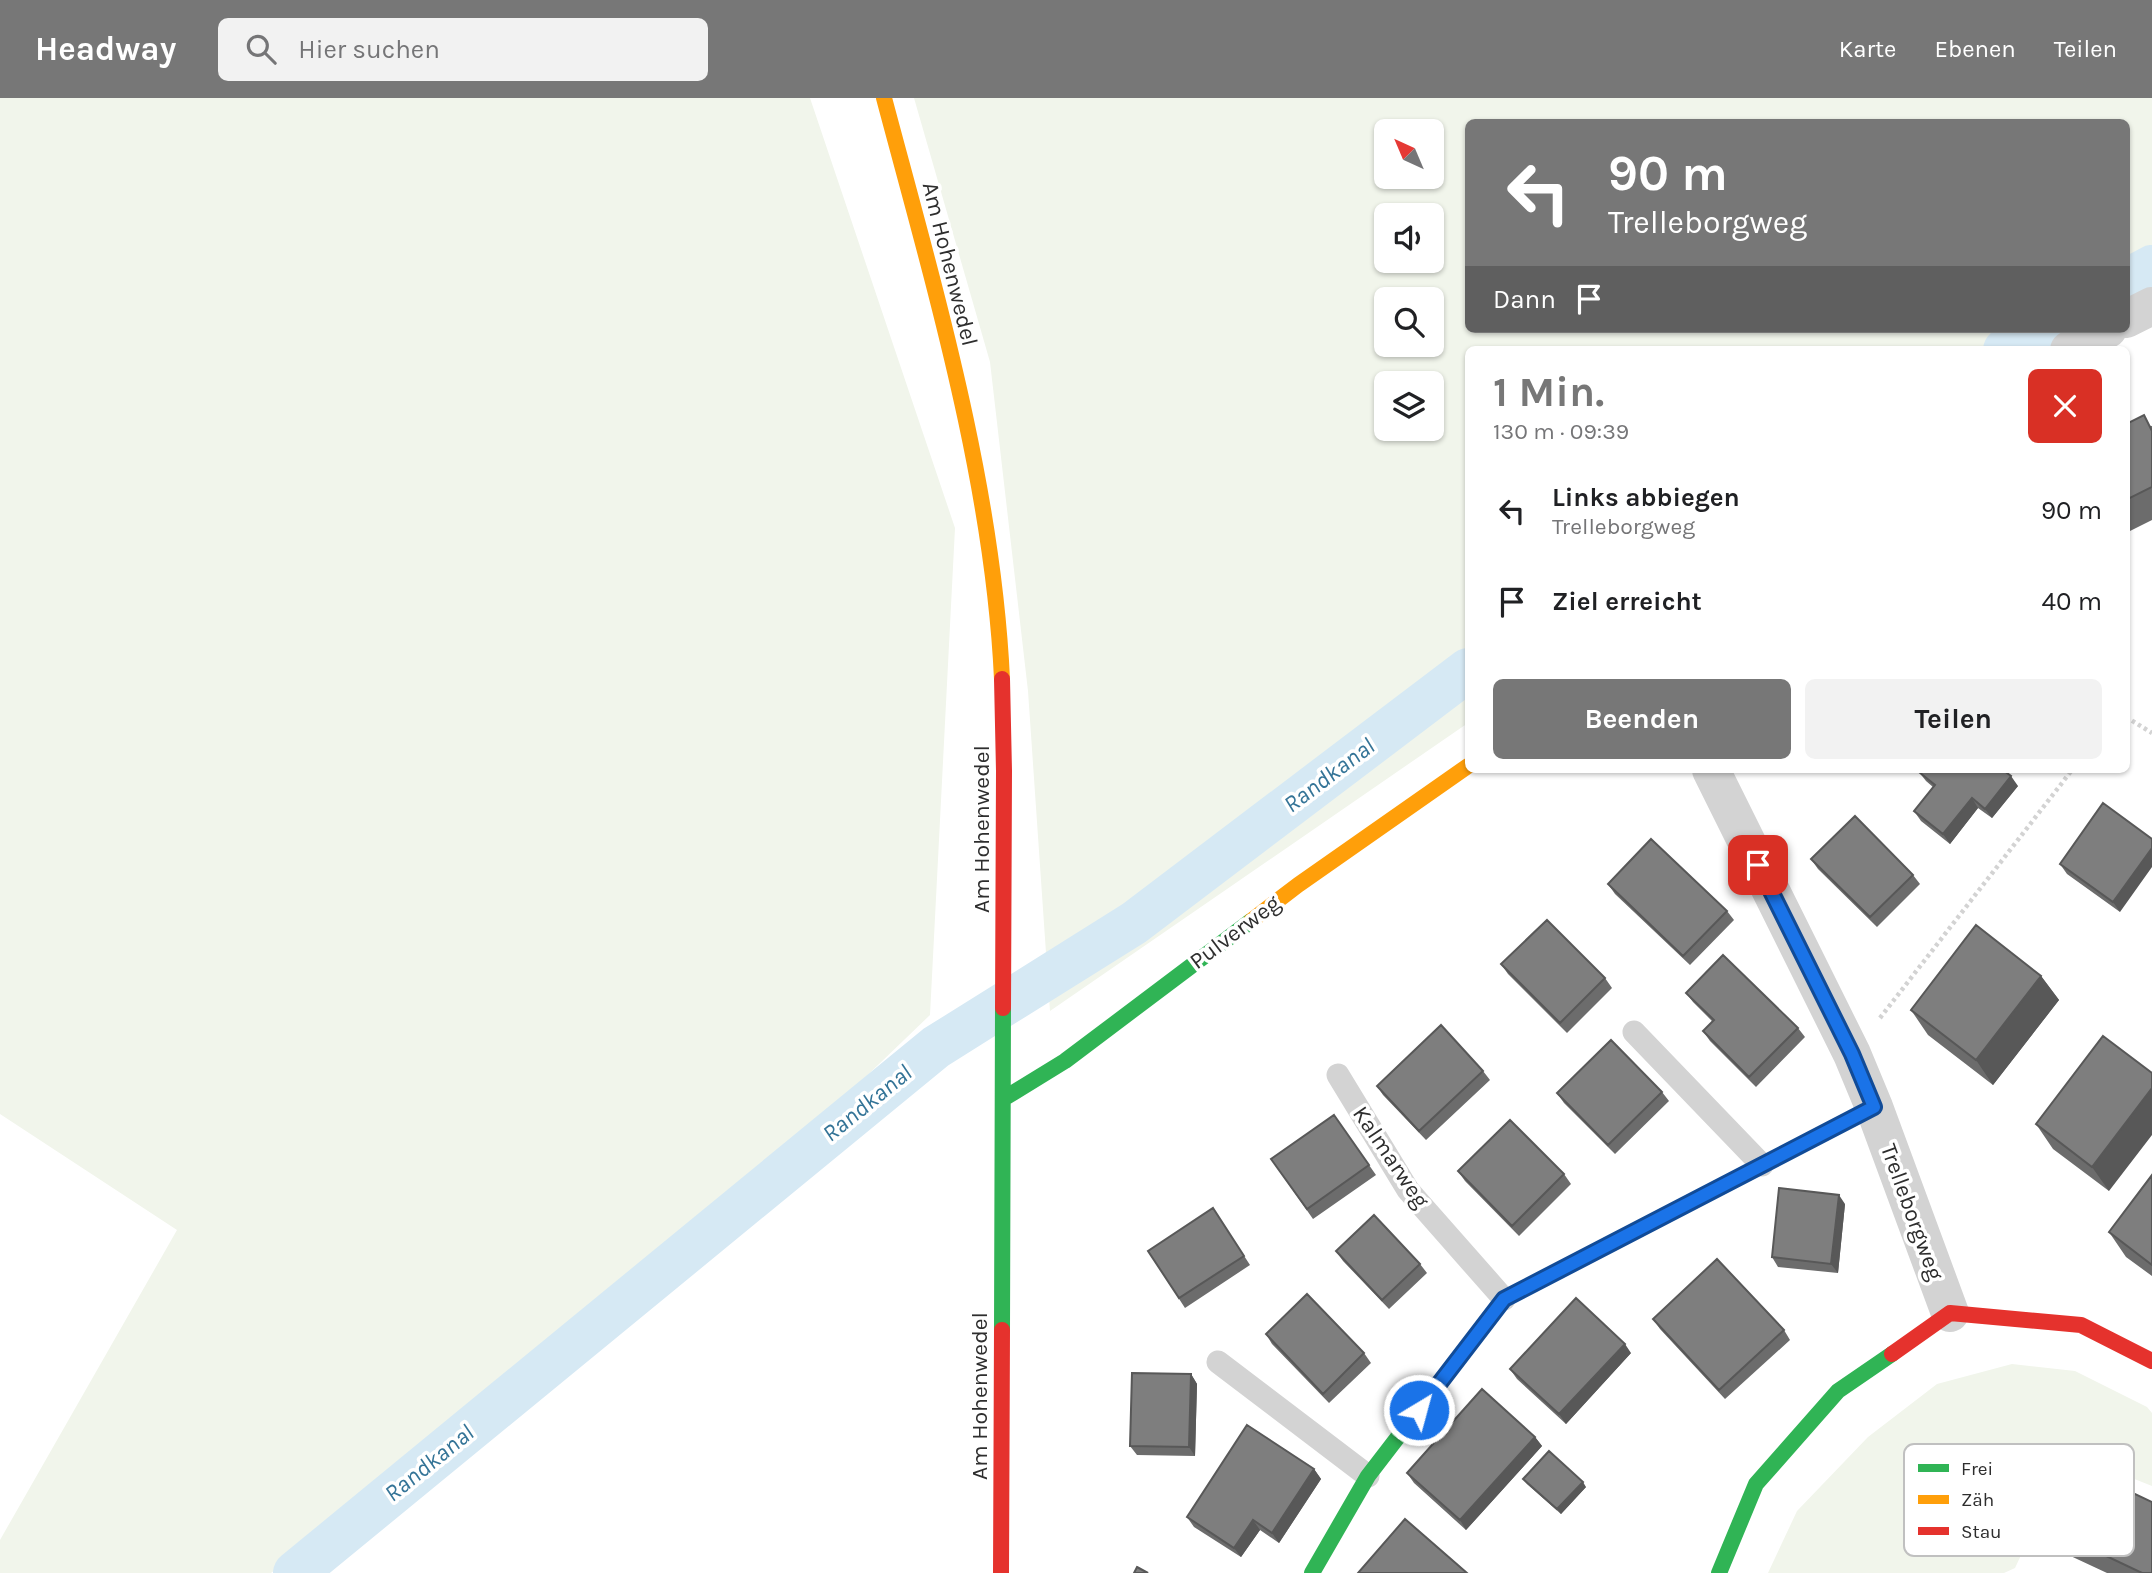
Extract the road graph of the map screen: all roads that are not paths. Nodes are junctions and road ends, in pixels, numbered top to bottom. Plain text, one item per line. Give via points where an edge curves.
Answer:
1 (884, 98) edge
2 (2152, 306) edge
3 (2130, 317) edge
4 (2101, 333) edge
5 (2076, 346) edge
6 (1465, 768) edge
7 (1712, 773) edge
8 (1634, 1032) dead end
9 (1338, 1075) dead end
10 (1003, 1099) junction
11 (1874, 1107) junction
12 (1762, 1165) junction
13 (1504, 1299) junction
14 (1950, 1313) junction
15 (2152, 1361) edge
16 (1218, 1362) dead end
17 (1368, 1476) junction
18 (1001, 1573) edge
19 (1312, 1573) edge
20 (1719, 1573) edge

1 - 10 street, Am Hohenwedel via 944,331 985,526 998,624 1003,717
2 - 3 street
4 - 5 street
6 - 10 street, Pulverweg via 1298,885 1065,1061
7 - 11 street, Trelleborgweg
8 - 12 lane
9 - 13 lane, Kalmarweg via 1408,1190
10 - 18 street, Am Hohenwedel
11 - 12 street
11 - 14 street, Trelleborgweg
12 - 13 street
13 - 17 street
14 - 15 street via 2081,1325
14 - 20 street via 1838,1391 1756,1484
16 - 17 lane
17 - 19 street

